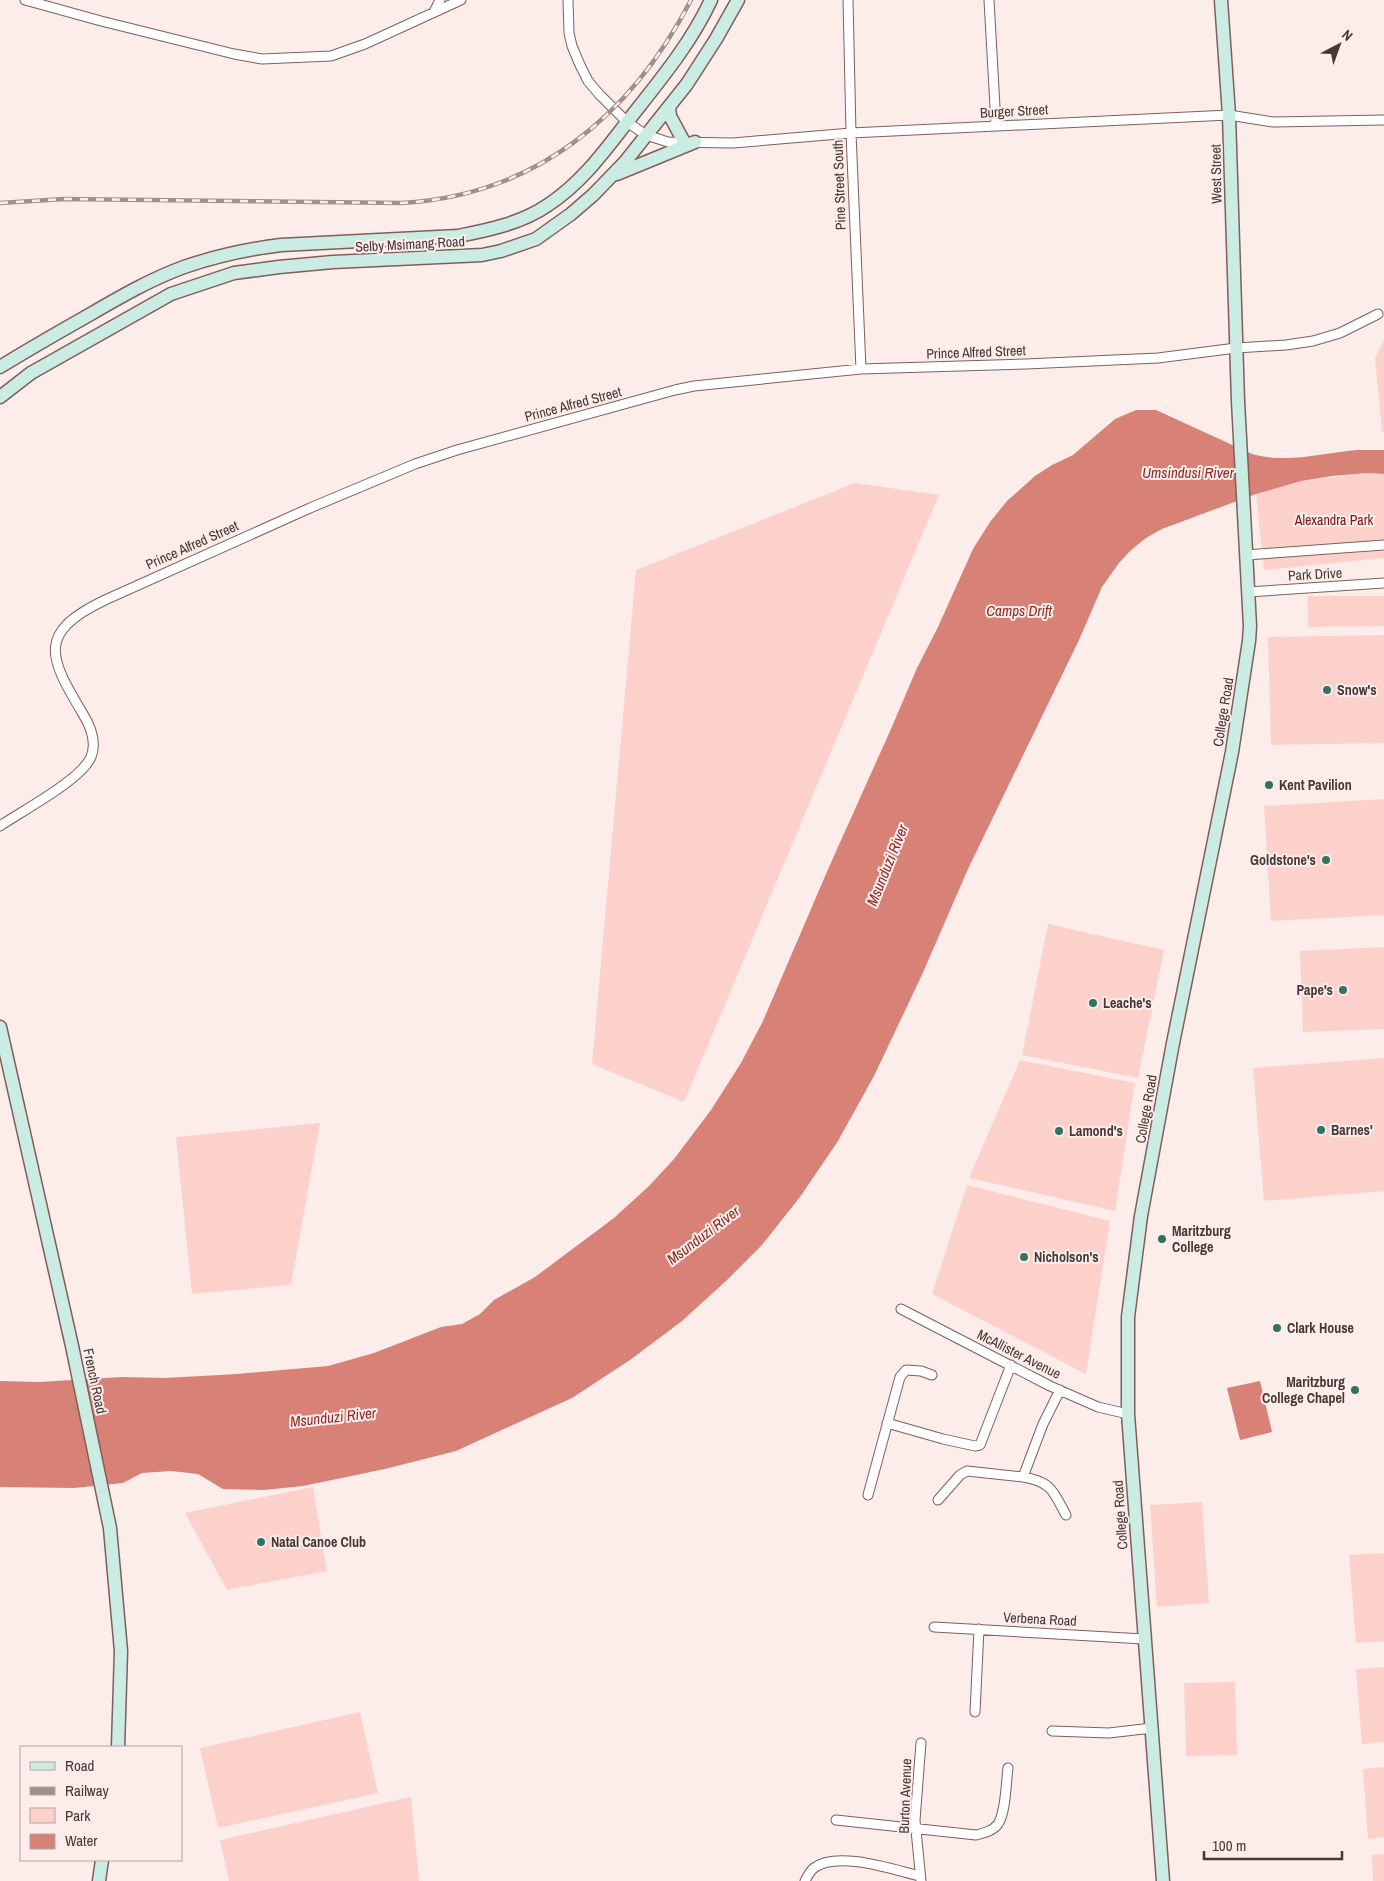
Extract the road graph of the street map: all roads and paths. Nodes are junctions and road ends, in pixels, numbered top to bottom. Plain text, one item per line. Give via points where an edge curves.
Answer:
1 (25, 0) edge
2 (440, 0) edge
3 (461, 0) edge
4 (568, 0) edge
5 (711, 0) edge
6 (738, 0) edge
7 (848, 0) edge
8 (989, 0) edge
9 (1221, 0) edge
10 (434, 12) junction
11 (669, 107) junction
12 (1229, 115) junction
13 (1384, 120) edge
14 (627, 122) junction
15 (996, 125) junction
16 (851, 133) junction
17 (646, 135) junction
18 (690, 142) junction
19 (610, 177) junction
20 (1378, 314) dead end
21 (1236, 348) junction
22 (0, 367) edge
23 (861, 369) junction
24 (0, 397) edge
25 (1384, 545) edge
26 (1246, 555) junction
27 (1384, 583) edge
28 (1248, 592) junction
29 (0, 826) edge
30 (0, 1027) edge
31 (901, 1308) dead end
32 (1011, 1365) junction
33 (932, 1375) dead end
34 (1060, 1390) junction
35 (1128, 1414) junction
36 (887, 1423) junction
37 (1023, 1477) junction
38 (868, 1495) dead end
39 (938, 1500) dead end
40 (1066, 1515) dead end
41 (934, 1627) dead end
42 (979, 1629) junction
43 (1144, 1639) junction
44 (975, 1712) dead end
45 (1152, 1728) junction
46 (1052, 1732) dead end
47 (921, 1742) dead end
48 (118, 1746) edge
49 (1008, 1768) dead end
50 (836, 1820) dead end
51 (916, 1828) junction
52 (102, 1861) edge
53 (920, 1879) edge
54 (99, 1881) edge
55 (805, 1881) edge
56 (1163, 1881) edge

1 - 10 street via 262,59 331,56
2 - 10 street
3 - 10 street
4 - 14 street, Burger Street via 569,32 580,65 599,94
5 - 14 street, Selby Msimang Road via 676,60
6 - 11 street, Selby Msimang Road via 687,84
7 - 16 street, Pine Street South
8 - 15 street
9 - 12 street, West Street
11 - 17 street, Selby Msimang Road
11 - 18 street via 670,116
12 - 13 street, Burger Street via 1273,122
12 - 15 street, Burger Street
12 - 21 street, West Street
14 - 17 street, Burger Street
14 - 22 street, Selby Msimang Road via 583,177 547,206 523,218 482,232 458,236 281,245 220,256 152,280
15 - 16 street, Burger Street
16 - 18 street, Burger Street via 733,144
16 - 23 street, Pine Street South
17 - 18 street, Burger Street via 668,142
17 - 19 street, Selby Msimang Road
18 - 19 street via 669,154
19 - 24 street, Selby Msimang Road via 553,228 536,239 501,251 482,255 278,267 234,273 171,294 31,373
20 - 21 street, Prince Alfred Street via 1340,333 1313,341
21 - 23 street, Prince Alfred Street via 1158,358
21 - 26 street, College Road
23 - 29 street, Prince Alfred Street via 675,390 457,450 310,508 83,610 63,629 54,646 54,655 67,687 92,732 90,758 67,782
25 - 26 street, Park Drive
26 - 28 street, College Road
27 - 28 street, Park Drive
28 - 35 street, College Road via 1249,642 1232,752 1173,1043 1135,1257 1128,1316
30 - 48 street, French Road via 110,1528 121,1651
31 - 32 street, McAllister Avenue
32 - 34 street, McAllister Avenue
32 - 36 street via 980,1445 943,1439
33 - 36 street via 912,1370 904,1372
34 - 35 street, McAllister Avenue via 1098,1407
34 - 37 street
35 - 43 street, College Road
36 - 38 street
37 - 39 street via 967,1471
37 - 40 street via 1044,1482
41 - 42 street, Verbena Road
42 - 43 street, Verbena Road
42 - 44 street
43 - 45 street, College Road
45 - 46 street via 1109,1733
45 - 56 street, College Road
47 - 51 street, Burton Avenue
49 - 51 street via 1001,1817 993,1828 976,1835
50 - 51 street
51 - 53 street, Burton Avenue
52 - 54 street
53 - 55 street via 864,1863 839,1860 813,1868

